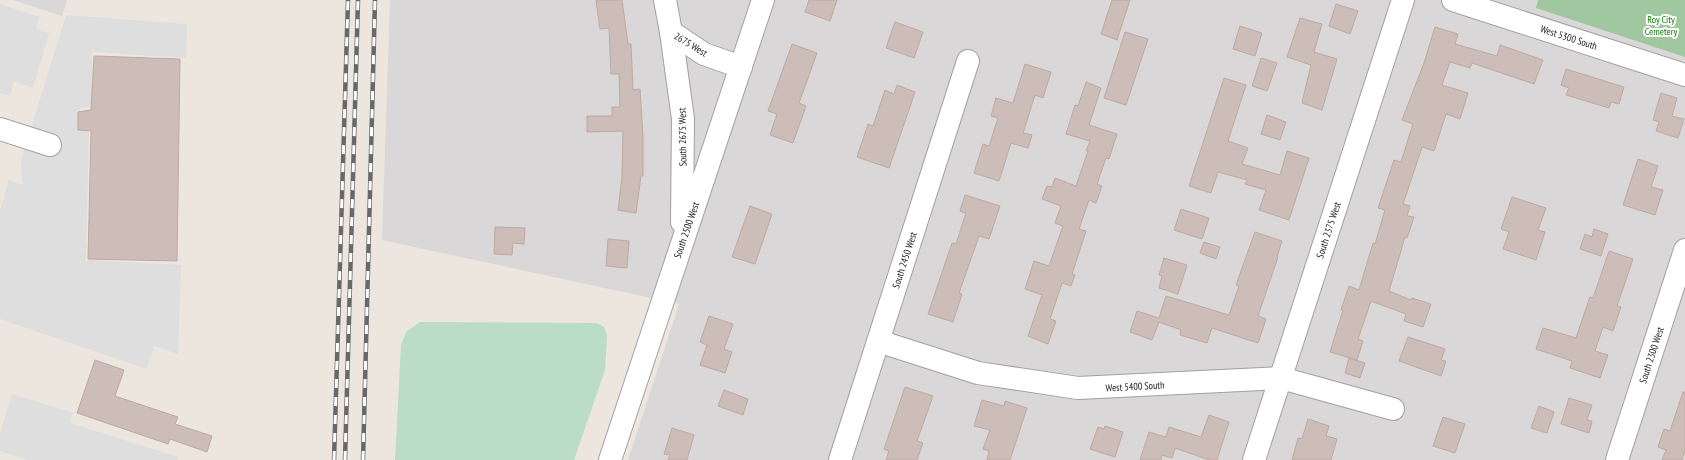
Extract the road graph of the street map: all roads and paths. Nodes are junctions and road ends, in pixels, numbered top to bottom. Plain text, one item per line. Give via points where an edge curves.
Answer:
1 (665, 0) edge
2 (763, 0) edge
3 (1403, 0) edge
4 (1453, 0) edge
5 (671, 32) junction
6 (968, 61) dead end
7 (741, 67) junction
8 (1685, 75) edge
9 (0, 129) edge
10 (50, 146) dead end
11 (682, 242) junction
12 (1685, 250) edge
13 (878, 341) junction
14 (1281, 378) junction
15 (1393, 409) dead end
16 (610, 460) edge
17 (840, 460) edge
18 (1254, 460) edge
19 (1616, 460) edge

1 - 5 street, 2675 West
2 - 7 street, South 2500 West
3 - 14 street, South 2375 West
4 - 8 street, West 5300 South
5 - 7 street, 2675 West via 704,54
5 - 11 street, South 2675 West via 683,119
6 - 13 street, South 2450 West
7 - 11 street, South 2500 West
9 - 10 street
11 - 16 street, South 2500 West
12 - 19 street, South 2300 West
13 - 14 street, West 5400 South via 978,373 1078,388
13 - 17 street, South 2450 West
14 - 15 street, West 5400 South
14 - 18 street, South 2375 West

